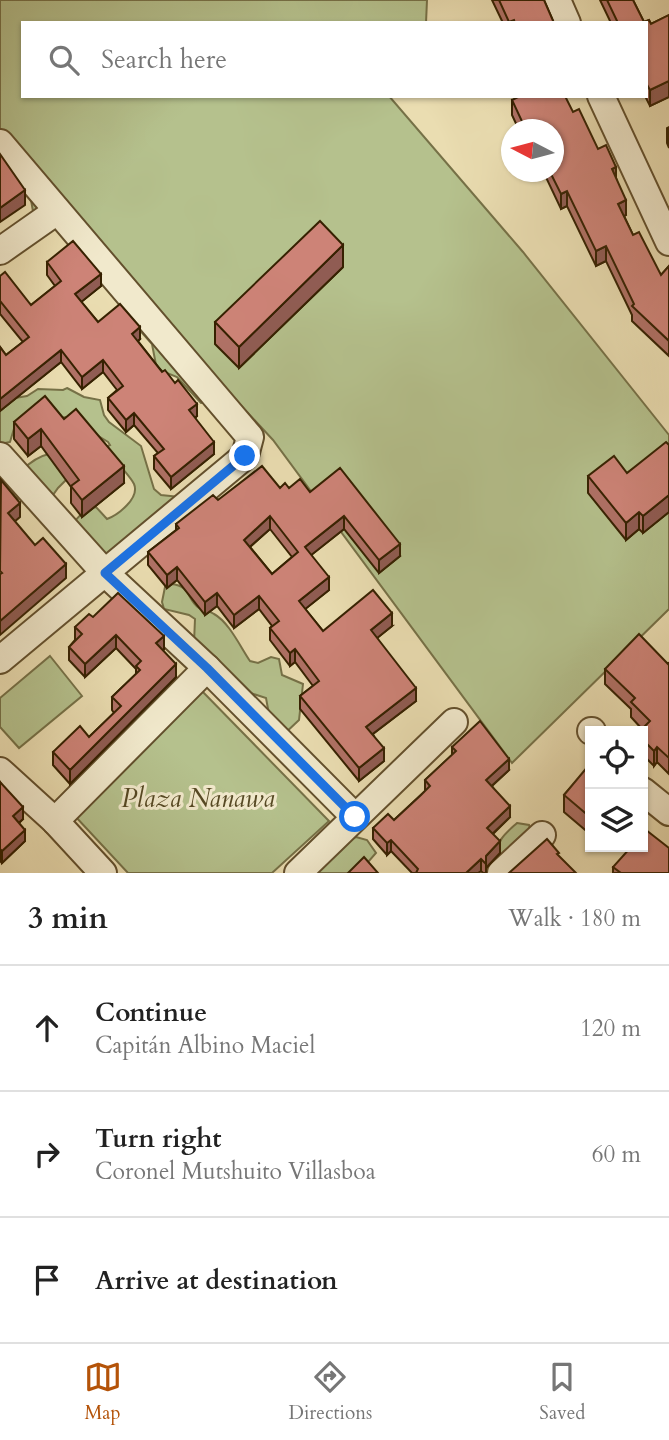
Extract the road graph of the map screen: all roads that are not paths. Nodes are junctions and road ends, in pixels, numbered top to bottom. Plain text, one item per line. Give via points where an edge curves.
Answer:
1 (557, 0) edge
2 (566, 21) edge
3 (602, 98) edge
4 (0, 143) edge
5 (57, 211) junction
6 (669, 242) edge
7 (0, 251) edge
8 (0, 456) edge
9 (105, 573) junction
10 (0, 660) edge
11 (207, 668) junction
12 (454, 722) dead end
13 (0, 771) edge
14 (648, 795) edge
15 (669, 812) edge
16 (355, 817) junction
17 (55, 821) junction
18 (542, 835) dead end
19 (103, 873) edge
20 (298, 873) edge
21 (501, 873) edge

1 - 2 street
3 - 6 street
4 - 5 street
5 - 7 street
5 - 9 street via 250,437 245,456
8 - 9 street
9 - 10 street
9 - 11 street
11 - 16 street
11 - 17 street
12 - 16 street
13 - 17 street
14 - 15 street
16 - 20 street
17 - 19 street
18 - 21 street

